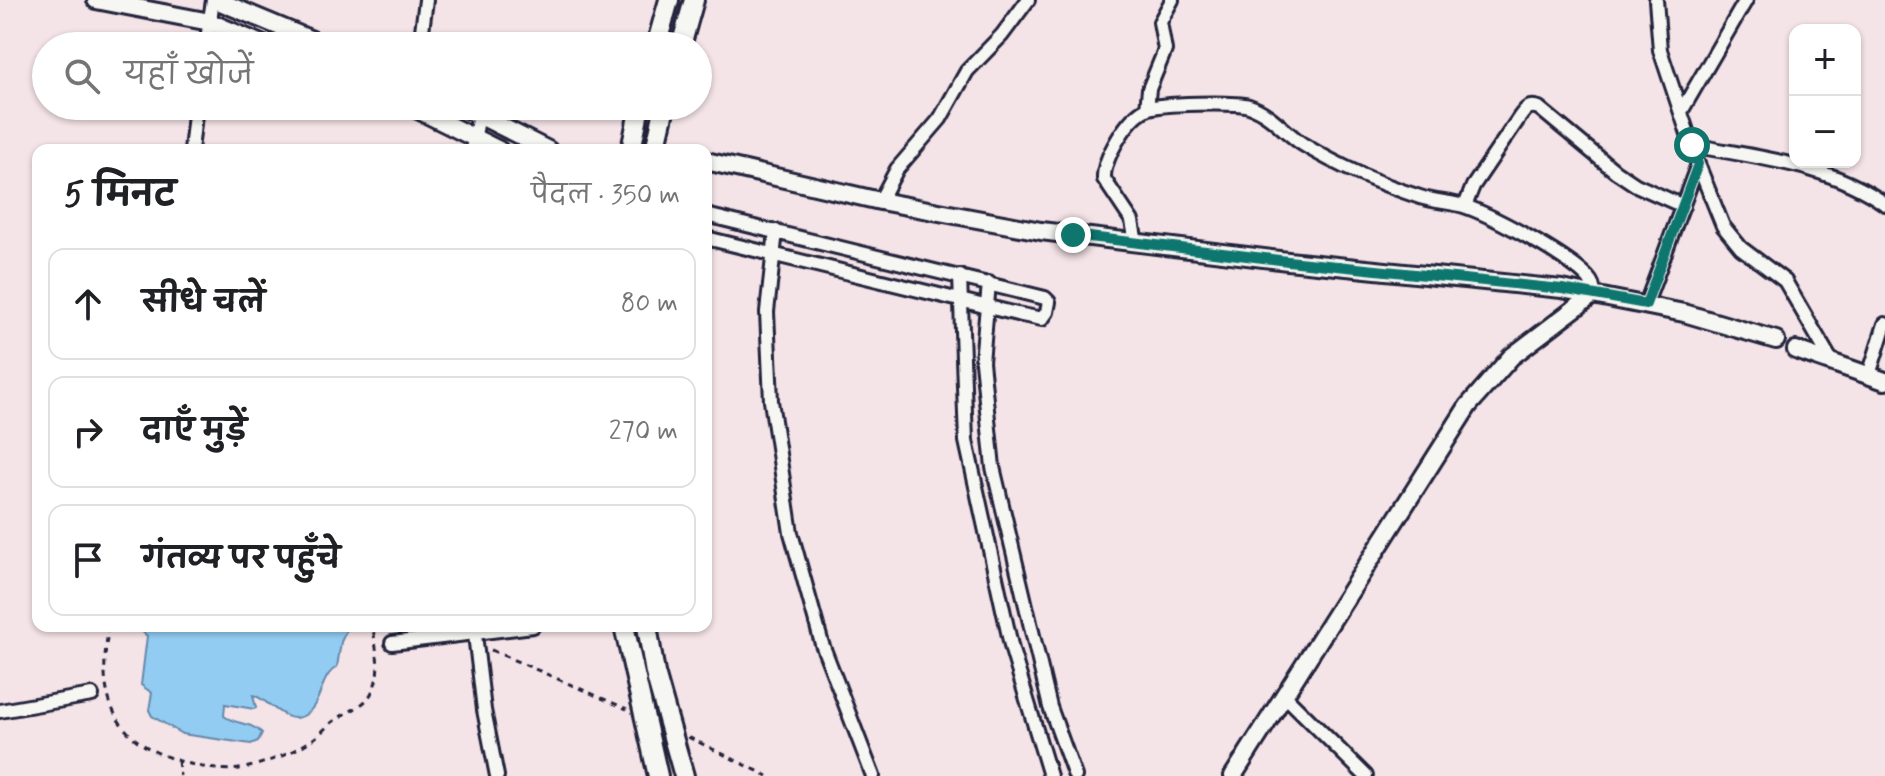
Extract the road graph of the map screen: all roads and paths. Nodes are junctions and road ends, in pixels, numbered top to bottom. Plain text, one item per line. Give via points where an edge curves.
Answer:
1 (96, 0) edge
2 (214, 0) edge
3 (426, 0) edge
4 (669, 0) edge
5 (694, 0) edge
6 (1028, 0) edge
7 (1172, 0) edge
8 (1656, 0) edge
9 (1746, 0) edge
10 (210, 22) junction
11 (208, 32) edge
12 (233, 32) edge
13 (292, 32) edge
14 (422, 32) edge
15 (660, 32) edge
16 (685, 32) edge
17 (1147, 109) junction
18 (1682, 110) junction
19 (194, 120) edge
20 (434, 120) edge
21 (478, 120) edge
22 (489, 120) edge
23 (637, 120) edge
24 (662, 120) edge
25 (473, 143) edge
26 (192, 144) edge
27 (536, 144) edge
28 (632, 144) edge
29 (657, 144) edge
30 (1692, 145) junction
31 (712, 162) edge
32 (1698, 164) junction
33 (880, 201) junction
34 (1885, 204) edge
35 (1465, 206) junction
36 (1683, 206) junction
37 (712, 216) edge
38 (776, 231) junction
39 (712, 239) edge
40 (1136, 243) junction
41 (773, 254) junction
42 (960, 276) junction
43 (989, 283) junction
44 (1594, 294) junction
45 (961, 300) junction
46 (1646, 304) junction
47 (988, 307) junction
48 (1885, 324) edge
49 (1776, 340) dead end
50 (1796, 350) dead end
51 (1832, 362) junction
52 (1877, 378) edge
53 (108, 632) edge
54 (374, 632) edge
55 (625, 632) edge
56 (648, 632) edge
57 (475, 634) edge
58 (392, 643) dead end
59 (1283, 694) junction
60 (92, 695) dead end
61 (0, 711) edge
62 (643, 716) junction
63 (670, 728) junction
64 (178, 761) junction
65 (180, 776) edge
66 (497, 776) edge
67 (658, 776) edge
68 (684, 776) edge
69 (768, 776) edge
70 (873, 776) edge
71 (1050, 776) edge
72 (1075, 776) edge
73 (1233, 776) edge
74 (1366, 776) edge

1 - 10 street
2 - 10 street
2 - 13 street
3 - 14 street
4 - 15 main road
5 - 16 main road
6 - 33 street via 967,71 940,119 897,169
7 - 17 street via 1160,22 1165,50
8 - 18 street via 1660,50
9 - 18 street
10 - 11 street
10 - 12 street
17 - 35 street via 1246,105 1336,162 1396,189
17 - 40 street via 1120,136 1104,171 1107,186 1132,221
18 - 30 street
19 - 26 street
20 - 25 street
21 - 25 street
22 - 27 street
23 - 28 main road
24 - 29 main road
30 - 32 street
30 - 34 street via 1823,172
31 - 33 street
32 - 36 street
32 - 51 street via 1723,226 1741,248 1785,281
33 - 40 street
35 - 36 street via 1519,118 1533,106 1636,185
35 - 44 street via 1572,265 1588,277
36 - 46 street
37 - 38 street
38 - 41 street
38 - 42 street
39 - 41 street
40 - 44 street
41 - 45 street
41 - 70 street via 767,312 771,401 791,533 822,644
42 - 43 street
42 - 45 street
43 - 47 street
43 - 47 street via 1049,302 1042,319
44 - 46 street
44 - 59 street via 1511,357 1476,396
45 - 47 street
45 - 71 street via 966,441 1012,650
46 - 49 street
47 - 72 street via 982,362 993,467 1050,707
48 - 52 street
50 - 51 street
51 - 52 street
53 - 64 path via 105,689 118,718 135,742
54 - 64 path via 379,658 371,694 315,738 246,769 207,769
55 - 62 main road
56 - 63 main road
57 - 58 street
57 - 62 path
57 - 66 street
59 - 73 street
59 - 74 street
60 - 61 street
62 - 67 main road
63 - 68 main road
63 - 69 path
64 - 65 path

